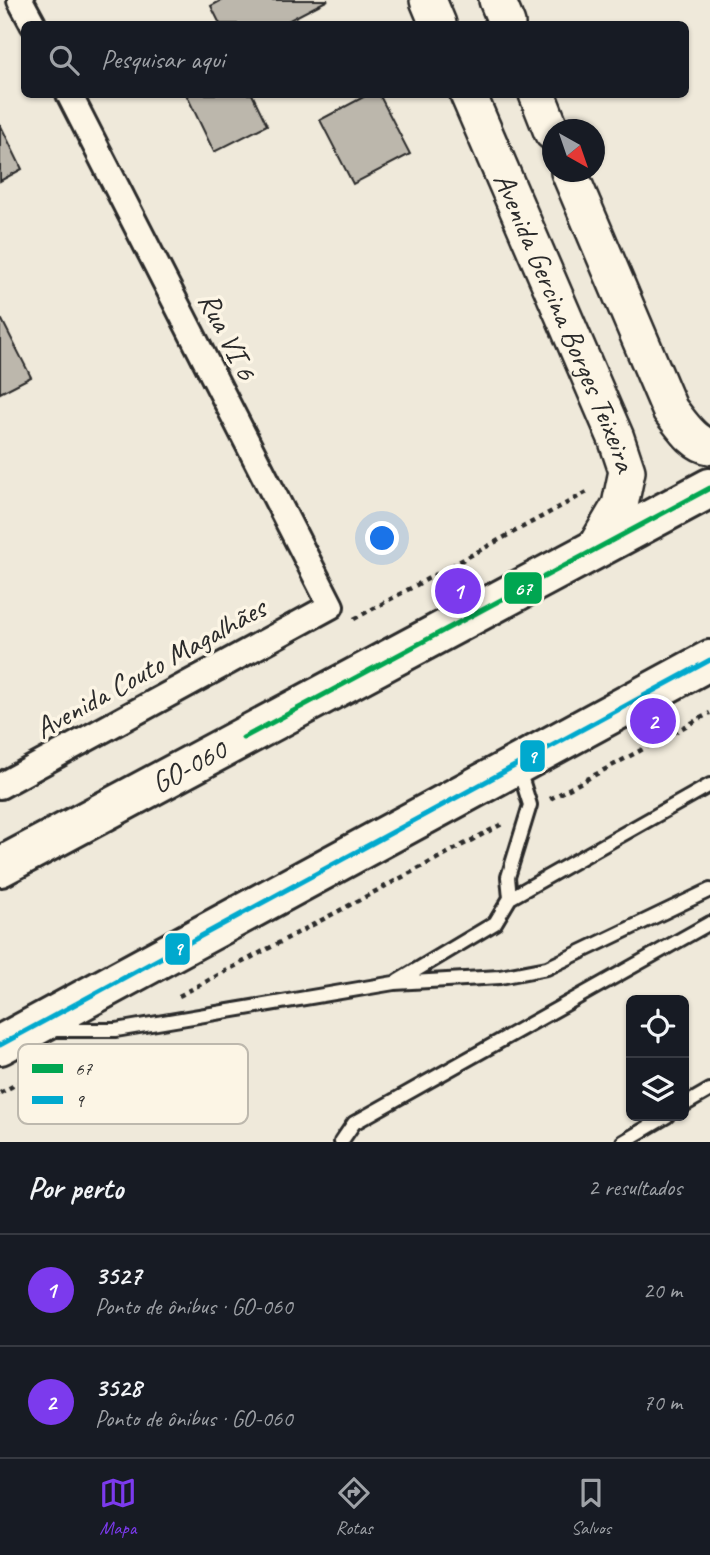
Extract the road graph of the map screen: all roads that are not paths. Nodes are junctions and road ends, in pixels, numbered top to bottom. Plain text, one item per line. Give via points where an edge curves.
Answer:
1 (20, 0) edge
2 (428, 0) edge
3 (497, 0) edge
4 (31, 21) edge
5 (437, 21) edge
6 (506, 21) edge
7 (71, 98) edge
8 (470, 98) edge
9 (539, 98) edge
10 (547, 119) edge
11 (573, 182) edge
12 (710, 446) edge
13 (710, 488) edge
14 (593, 551) junction
15 (331, 606) joint
16 (710, 660) edge
17 (517, 764) junction
18 (710, 785) edge
19 (0, 786) edge
20 (0, 867) edge
21 (710, 890) edge
22 (510, 898) junction
23 (710, 923) edge
24 (394, 983) junction
25 (14, 1038) edge
26 (710, 1090) edge
27 (689, 1102) edge
28 (659, 1121) edge
29 (341, 1142) edge
30 (623, 1142) edge

1 - 4 street
2 - 5 main road
3 - 6 main road
7 - 15 street, Rua VI 6
8 - 14 main road, Avenida Gercina Borges Teixeira via 627,471 620,505
9 - 10 main road
11 - 12 main road, Avenida Gercina Borges Teixeira via 670,410 691,435
13 - 14 main road, GO-060 / GO-060
14 - 20 main road, GO-060 / GO-060
15 - 19 street, Avenida Couto Magalhães
16 - 17 main road
17 - 22 lane via 530,805 509,877
17 - 25 main road
18 - 22 lane
21 - 24 lane via 547,968 500,977
22 - 24 lane via 495,923
23 - 29 lane via 354,1123
24 - 25 lane via 116,1030
26 - 27 lane
28 - 30 lane

